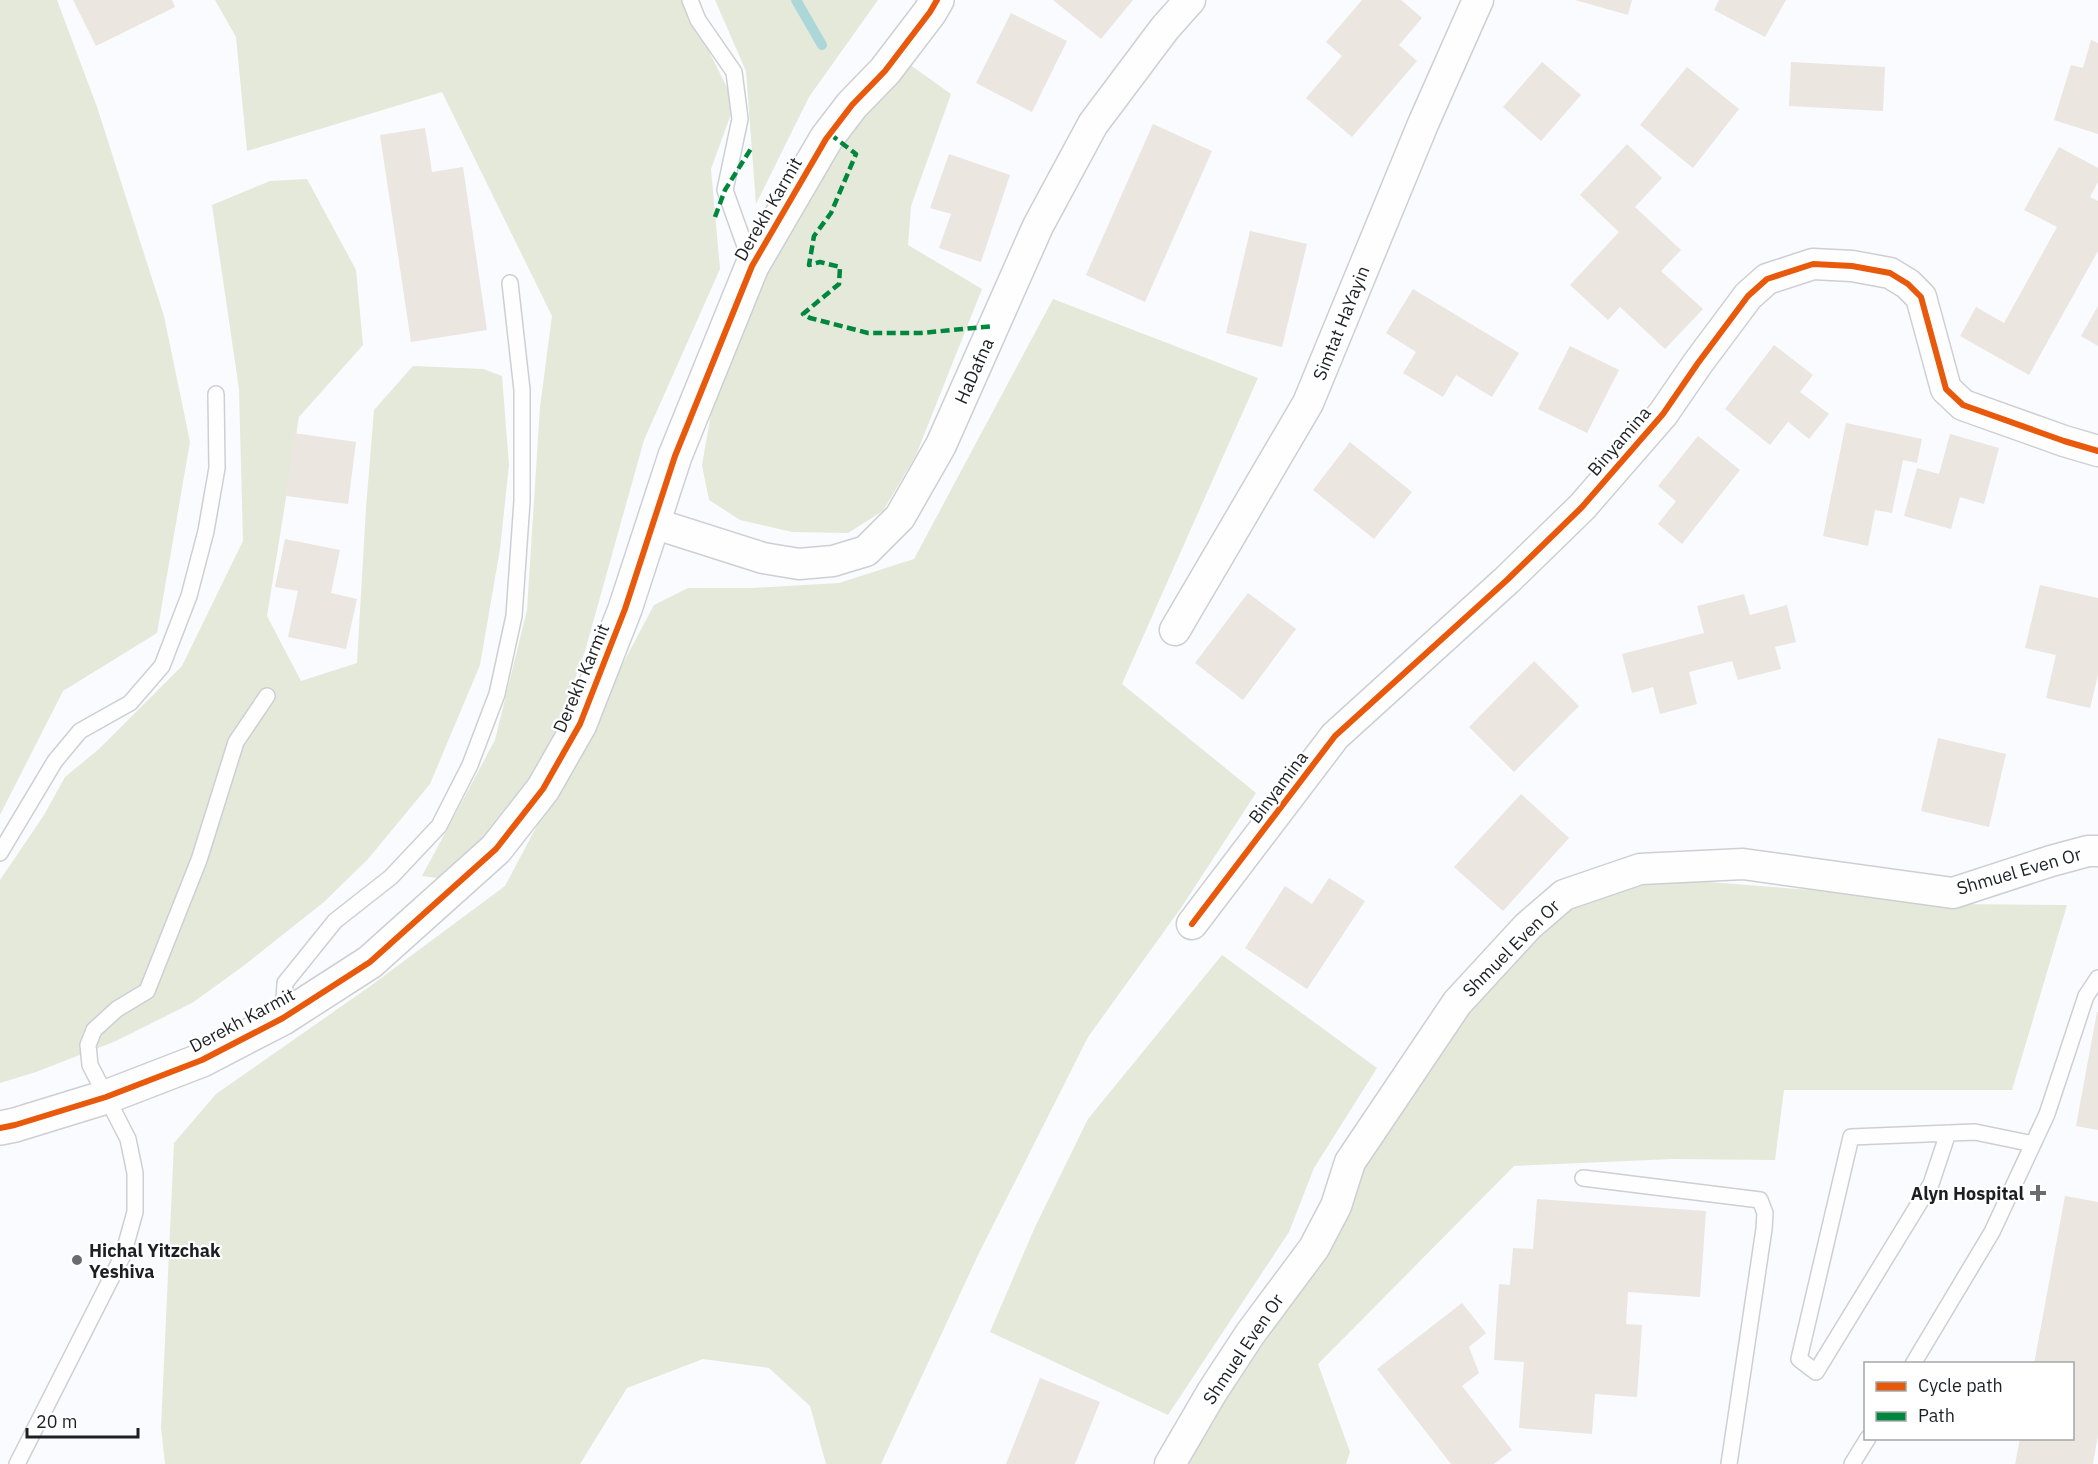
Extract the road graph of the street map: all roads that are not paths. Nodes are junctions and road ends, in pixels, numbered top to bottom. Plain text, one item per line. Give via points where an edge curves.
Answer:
1 (690, 0) edge
2 (937, 0) edge
3 (1190, 0) edge
4 (1478, 0) edge
5 (752, 266) junction
6 (510, 283) dead end
7 (216, 394) dead end
8 (2098, 451) edge
9 (653, 523) junction
10 (1175, 630) dead end
11 (267, 696) dead end
12 (2098, 851) edge
13 (0, 853) edge
14 (1192, 924) dead end
15 (2098, 978) edge
16 (283, 1018) junction
17 (106, 1097) junction
18 (0, 1128) edge
19 (1948, 1133) junction
20 (2033, 1144) junction
21 (1584, 1178) dead end
22 (1914, 1362) edge
23 (1867, 1440) edge
24 (17, 1464) edge
25 (1170, 1464) edge
26 (1729, 1464) edge
27 (1852, 1464) edge

1 - 5 lane via 698,20 734,72 740,119 725,190
2 - 5 street, Derekh Karmit via 885,71 826,139
3 - 9 street, HaDafna via 1093,124 1038,226 941,445 900,517 866,551 833,561 799,564 763,558
4 - 10 street, Simtat HaYayin via 1308,403
5 - 9 street, Derekh Karmit via 675,456
6 - 16 lane via 522,390 522,501 514,616 497,694 470,765 440,826 391,877 335,921 285,983
7 - 13 lane via 217,468 206,531 189,596 162,666 130,703 80,731 55,760
8 - 14 street, Binyamina via 1963,405 1946,389 1921,297 1890,273 1813,264 1767,279 1748,296 1663,414 1582,507 1335,736
9 - 16 street, Derekh Karmit via 626,609 580,724 543,789 496,849 429,911 370,962
11 - 17 lane via 236,742 199,860 147,991 117,1009 94,1030 88,1045 90,1065
12 - 25 street, Shmuel Even Or via 2088,850 1953,892 1743,864 1640,869 1564,895 1528,926 1456,1003 1350,1162 1336,1206 1314,1248 1250,1334
15 - 20 lane via 2086,996 2047,1114
16 - 17 street, Derekh Karmit via 202,1060
17 - 18 street, Derekh Karmit
17 - 24 lane via 128,1139 135,1173 135,1212 123,1255
19 - 19 lane via 1851,1137 1799,1359 1816,1372 1931,1184
19 - 20 lane via 1975,1132
20 - 22 lane via 1992,1232
21 - 26 lane via 1760,1200 1765,1213 1764,1229
23 - 27 lane

